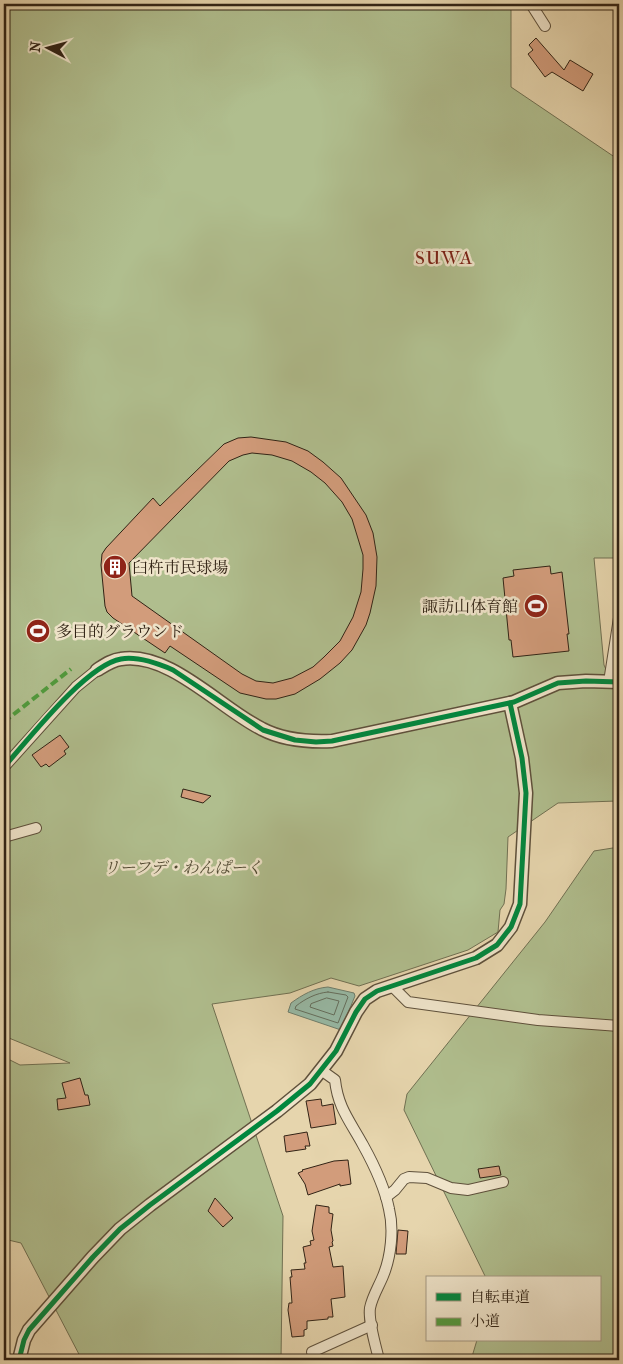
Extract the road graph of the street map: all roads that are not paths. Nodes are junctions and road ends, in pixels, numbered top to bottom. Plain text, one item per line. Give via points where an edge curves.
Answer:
1 (531, 4) edge
2 (545, 26) dead end
3 (619, 618) edge
4 (97, 670) joint
5 (614, 682) edge
6 (510, 703) junction
7 (4, 767) edge
8 (36, 828) dead end
9 (4, 836) edge
10 (392, 986) junction
11 (619, 1026) edge
12 (321, 1070) junction
13 (503, 1182) dead end
14 (386, 1196) junction
15 (372, 1325) junction
16 (312, 1352) dead end
17 (19, 1360) edge
18 (379, 1360) edge

1 - 2 street
3 - 5 street
4 - 6 street via 120,659 155,663 173,670 262,730 295,740 316,742 341,740
4 - 7 street via 76,687
5 - 6 street via 558,683
6 - 10 street via 526,792 520,904 511,928 497,945 476,958
8 - 9 street
10 - 11 street via 408,1002 538,1020
10 - 12 street via 365,999 336,1052
12 - 14 street via 335,1080 340,1106 364,1146
12 - 17 street via 310,1084 277,1111 120,1229 29,1330
13 - 14 street via 468,1190 451,1188 427,1178 409,1177
14 - 15 street via 391,1234 387,1265 370,1308
15 - 16 street
15 - 18 street

